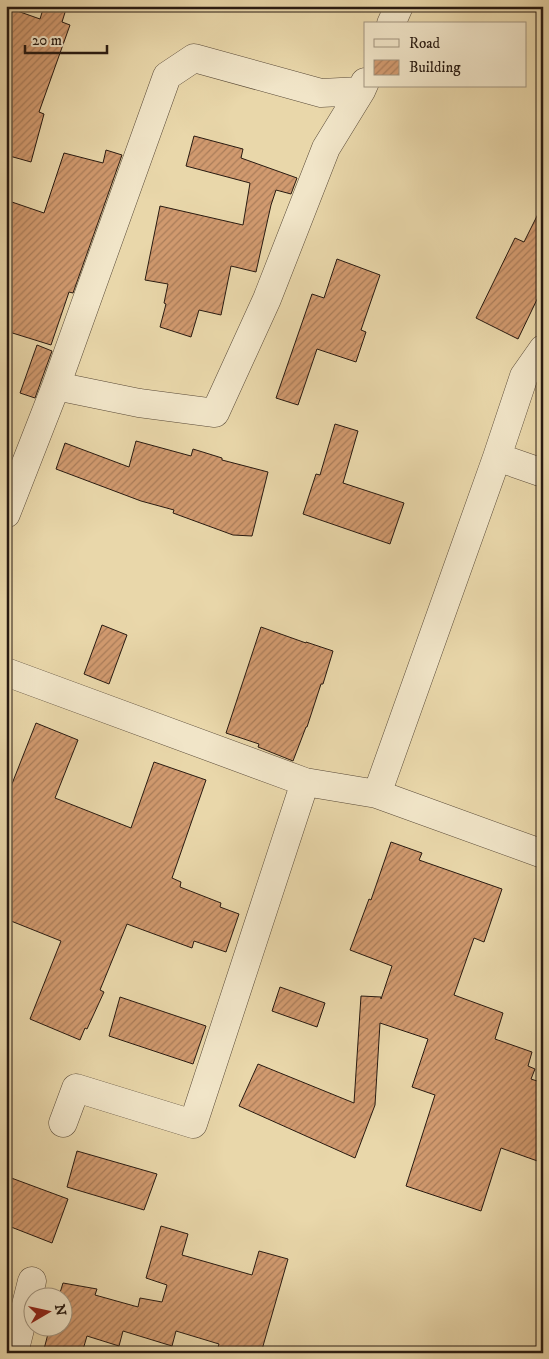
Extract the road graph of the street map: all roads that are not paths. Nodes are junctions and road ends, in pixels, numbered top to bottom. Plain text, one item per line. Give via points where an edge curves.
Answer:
1 (399, 6) edge
2 (392, 22) edge
3 (363, 86) edge
4 (543, 349) edge
5 (56, 386) junction
6 (497, 457) junction
7 (543, 473) edge
8 (6, 514) edge
9 (6, 672) edge
10 (306, 782) junction
11 (377, 794) junction
12 (543, 854) edge
13 (63, 1123) dead end
14 (32, 1281) dead end
15 (14, 1353) edge

1 - 2 street
3 - 5 street via 326,148 267,298 215,413 139,403
3 - 5 street via 321,93 194,58 167,76
4 - 6 street via 524,376
5 - 8 street
6 - 7 street
6 - 11 street
9 - 10 street
10 - 11 street
10 - 13 street via 193,1124 76,1088
11 - 12 street
14 - 15 street

